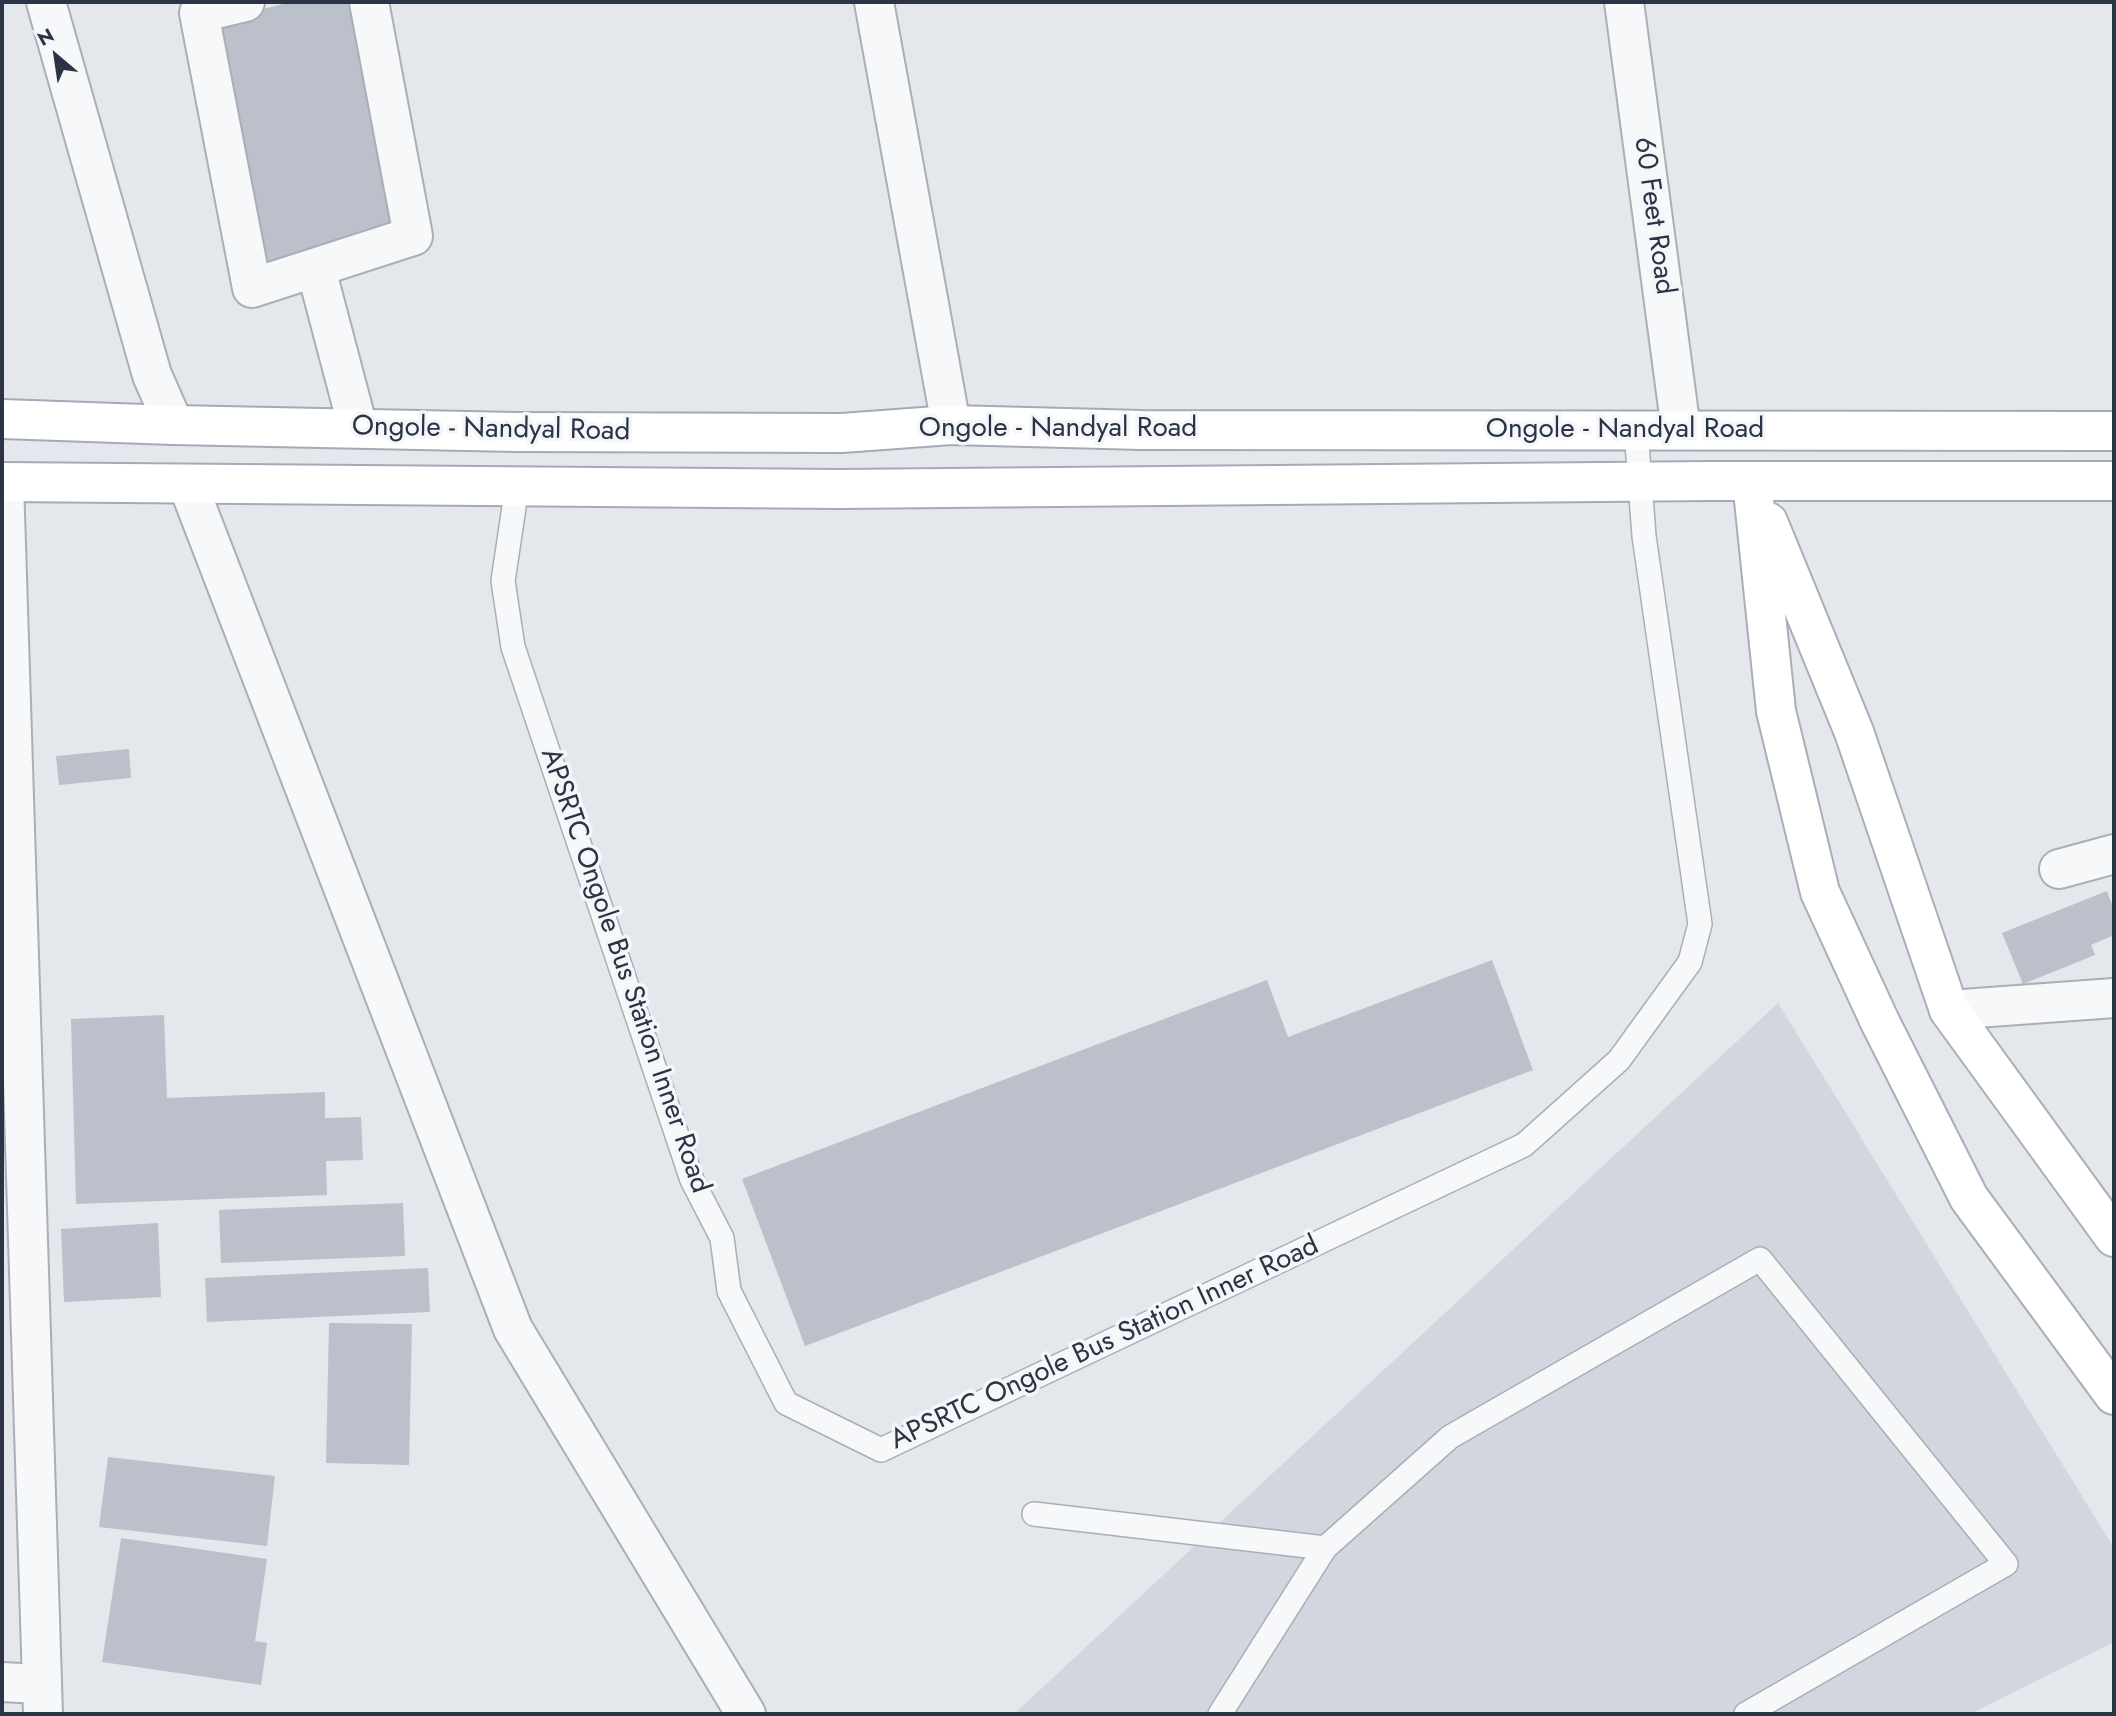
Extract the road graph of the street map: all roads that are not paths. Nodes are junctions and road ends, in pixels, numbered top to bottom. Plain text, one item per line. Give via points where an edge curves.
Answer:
1 (46, 2) edge
2 (246, 2) edge
3 (369, 2) edge
4 (874, 2) edge
5 (1624, 2) edge
6 (316, 269) junction
7 (2, 419) edge
8 (174, 425) junction
9 (951, 425) junction
10 (358, 428) junction
11 (1636, 430) junction
12 (1681, 430) junction
13 (1749, 430) junction
14 (2114, 431) edge
15 (516, 432) junction
16 (1685, 481) junction
17 (1752, 481) junction
18 (2114, 481) edge
19 (3, 482) edge
20 (1641, 482) junction
21 (188, 485) junction
22 (517, 487) junction
23 (2114, 854) edge
24 (2059, 869) dead end
25 (2114, 999) edge
26 (1949, 1010) junction
27 (12, 1088) edge
28 (2114, 1237) edge
29 (16, 1318) edge
30 (2114, 1395) edge
31 (1034, 1514) dead end
32 (1325, 1548) junction
33 (2, 1682) edge
34 (42, 1699) edge
35 (746, 1714) edge
36 (1220, 1714) edge
37 (1746, 1714) edge

1 - 8 street via 152,375
2 - 6 street via 199,13 252,288
3 - 6 street via 413,236
4 - 9 street
5 - 12 street, 60 Feet Road
6 - 10 street
7 - 8 main road, Ongole - Nandyal Road
8 - 10 main road, Ongole - Nandyal Road
9 - 11 main road, Ongole - Nandyal Road via 1142,430
9 - 15 main road, Ongole - Nandyal Road via 842,433
10 - 15 main road, Ongole - Nandyal Road
11 - 12 main road, Ongole - Nandyal Road
11 - 20 lane
12 - 13 main road, Ongole - Nandyal Road
12 - 16 main road
13 - 14 main road, Ongole - Nandyal Road
13 - 17 main road
15 - 22 main road
16 - 17 main road, Ongole - Nandyal Road
16 - 20 main road, Ongole - Nandyal Road
17 - 18 main road, Ongole - Nandyal Road
17 - 26 main road via 1854,732
17 - 30 main road via 1776,711 1820,892 1969,1198
19 - 21 main road, Ongole - Nandyal Road
19 - 27 street
20 - 22 main road, Ongole - Nandyal Road
20 - 22 lane, APSRTC Ongole Bus Station Inner Road via 1644,536 1700,924 1690,962 1619,1060 1524,1145 881,1450 786,1403 729,1291 722,1238 692,1180 513,647 503,581
21 - 22 main road, Ongole - Nandyal Road
21 - 35 street via 513,1329
23 - 24 street
25 - 26 street
26 - 28 main road
27 - 29 street
29 - 34 street
31 - 32 lane
32 - 36 lane
32 - 37 lane via 1450,1437 1760,1259 2006,1564
33 - 34 street

